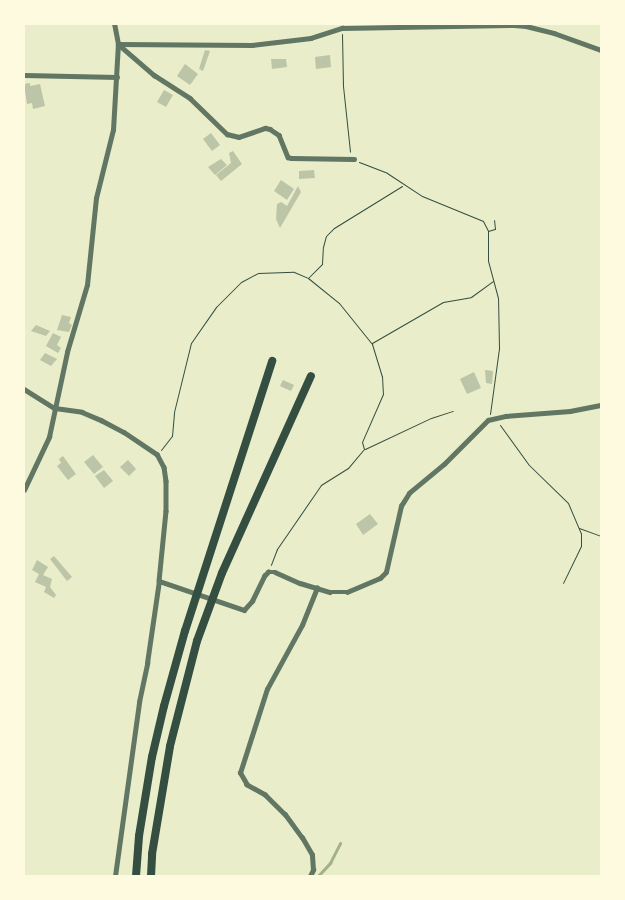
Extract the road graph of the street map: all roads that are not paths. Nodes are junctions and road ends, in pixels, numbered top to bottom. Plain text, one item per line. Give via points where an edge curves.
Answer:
1 (114, 24) edge
2 (342, 26) edge
3 (118, 44) junction
4 (601, 50) edge
5 (24, 75) edge
6 (117, 77) junction
7 (354, 159) road end
8 (272, 361) dead end
9 (311, 376) dead end
10 (24, 389) edge
11 (601, 405) edge
12 (55, 408) junction
13 (24, 490) edge
14 (159, 581) junction
15 (317, 588) junction
16 (115, 876) edge
17 (136, 876) edge
18 (150, 876) edge
19 (310, 876) edge

1 - 3 street
2 - 3 street via 311,38 281,43
2 - 4 street via 526,26
3 - 6 street
3 - 7 street via 154,75 190,98 227,134 239,137 265,128 279,135 288,157
5 - 6 street
6 - 12 street via 112,142 96,198 87,285
8 - 17 highway via 164,706 152,757
9 - 18 highway via 230,556 197,641 170,746
10 - 12 street
11 - 15 street via 488,420 409,493 401,506 386,572 380,578 347,592
12 - 13 street via 49,437
12 - 14 street via 82,412 101,420 157,454 164,467 166,481
14 - 15 street via 244,610 268,572
14 - 16 street
15 - 19 street via 302,625 267,688 240,773 247,785 285,815 302,838 312,855

